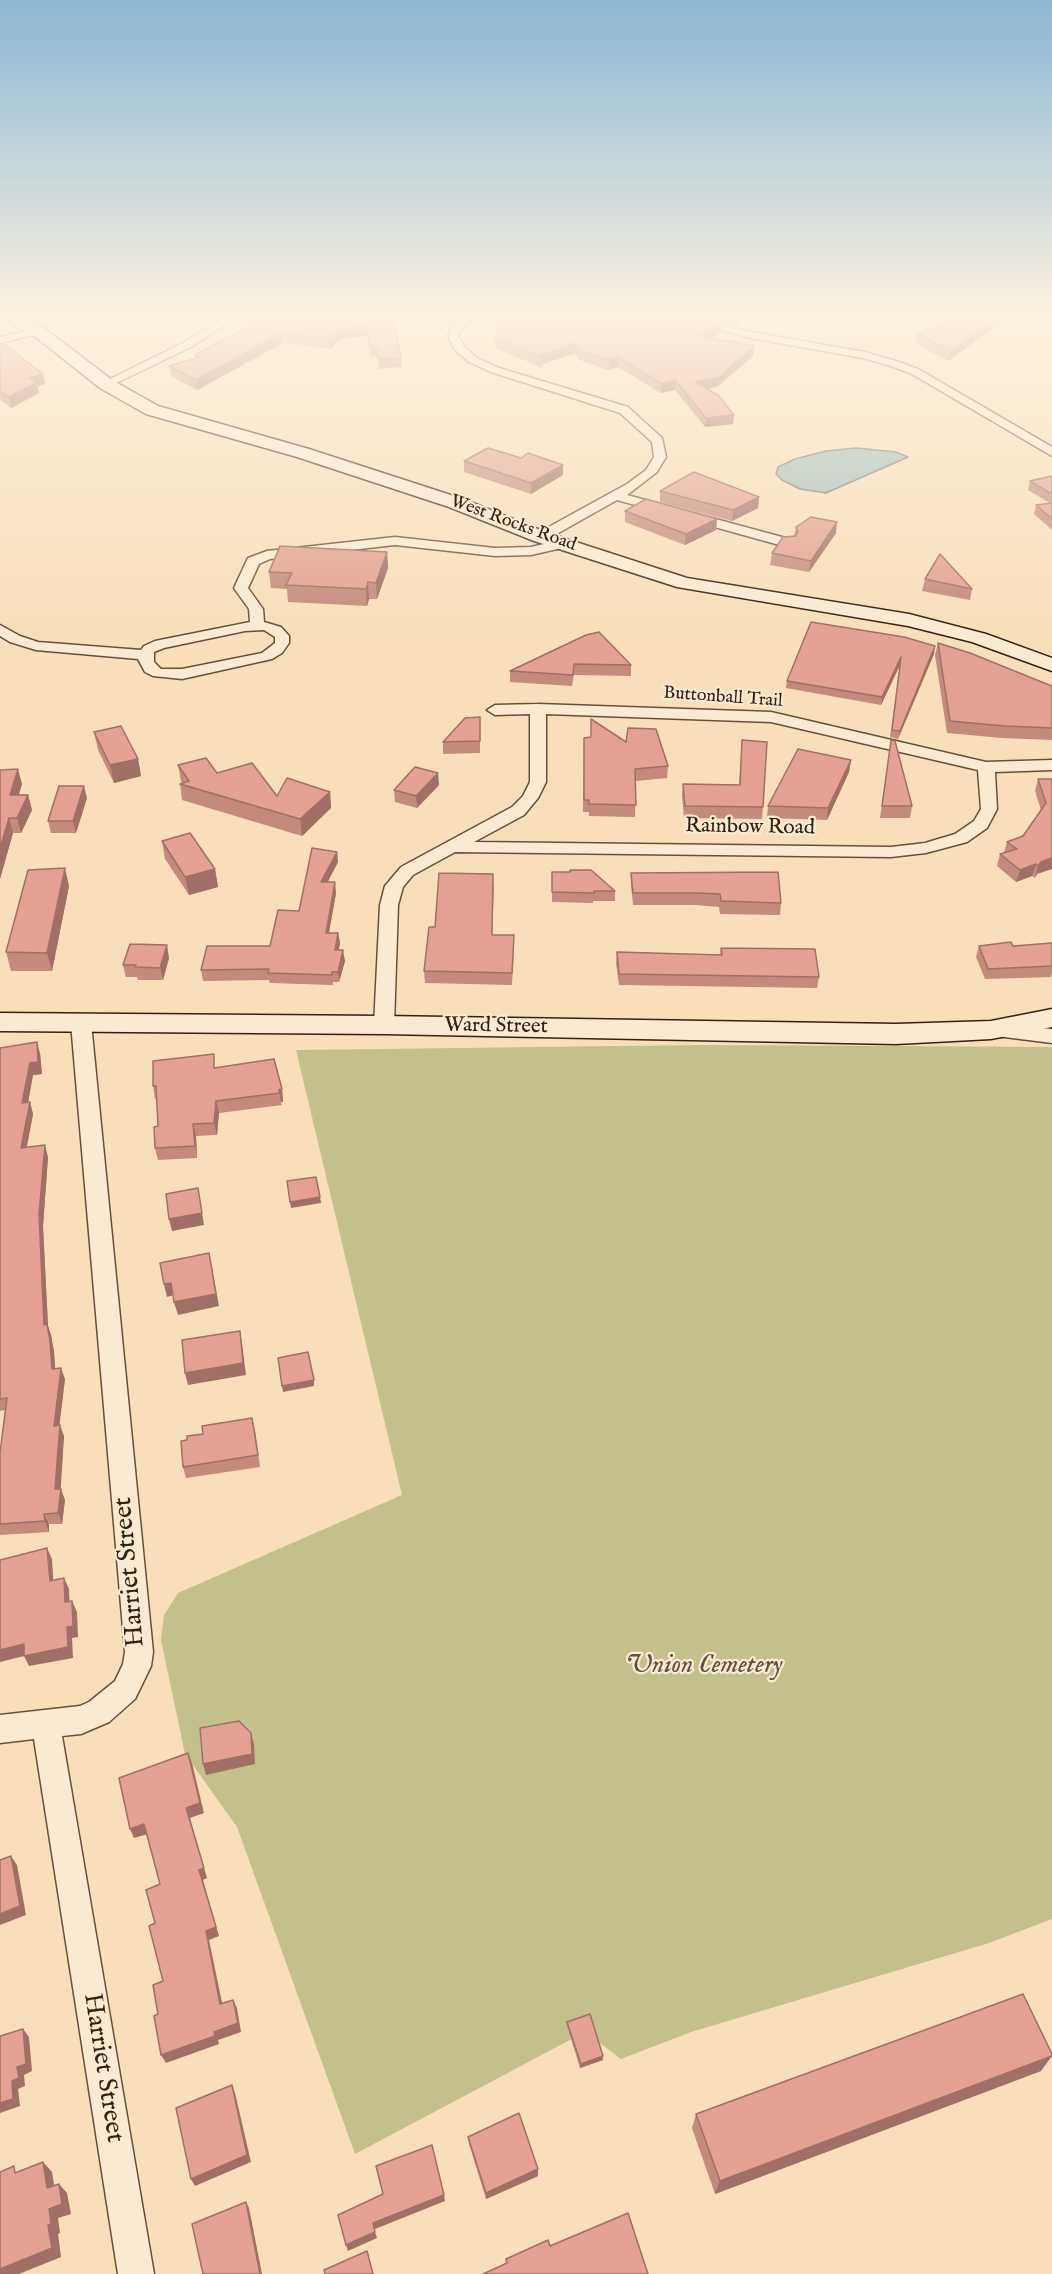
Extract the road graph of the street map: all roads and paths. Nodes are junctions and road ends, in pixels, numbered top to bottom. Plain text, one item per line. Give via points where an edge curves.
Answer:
1 (181, 418) edge
2 (634, 418) edge
3 (994, 418) edge
4 (1052, 452) edge
5 (616, 496) junction
6 (541, 537) junction
7 (562, 543) junction
8 (788, 543) edge
9 (257, 626) junction
10 (0, 629) edge
11 (145, 655) junction
12 (1052, 665) edge
13 (538, 709) junction
14 (495, 710) dead end
15 (1052, 765) edge
16 (986, 767) junction
17 (454, 847) junction
18 (1052, 1018) edge
19 (0, 1022) edge
20 (81, 1023) junction
21 (384, 1025) junction
22 (991, 1030) junction
23 (1052, 1036) edge
24 (46, 1725) junction
25 (0, 1729) edge
26 (136, 2274) edge

1 - 6 main road, West Rocks Road via 445,499
2 - 5 street via 658,441 660,457 651,472
3 - 4 street
5 - 6 street
5 - 8 street
6 - 7 main road, West Rocks Road
7 - 9 street via 531,551 495,552 395,540 267,555 253,561 241,588 256,609
7 - 12 main road, West Rocks Road via 684,583 909,620 979,638
9 - 11 street via 160,644
9 - 11 street via 276,630 282,636 277,650 267,656 167,675 150,669
10 - 11 street via 36,646
13 - 14 street, Buttonball Trail
13 - 16 street, Buttonball Trail via 771,717
13 - 17 street via 538,782 530,798 518,811
15 - 16 street, Buttonball Trail
16 - 17 street, Rainbow Road via 989,809 981,824 961,838 926,848 879,852
17 - 21 street via 407,871 394,886 389,904
18 - 22 main road, Ward Street
19 - 20 main road, Ward Street
20 - 21 main road, Ward Street
20 - 24 street, Harriet Street via 139,1652 132,1678 113,1703 81,1720
21 - 22 main road, Ward Street via 896,1034
22 - 23 street, Ward Street
24 - 25 street
24 - 26 street, Harriet Street

